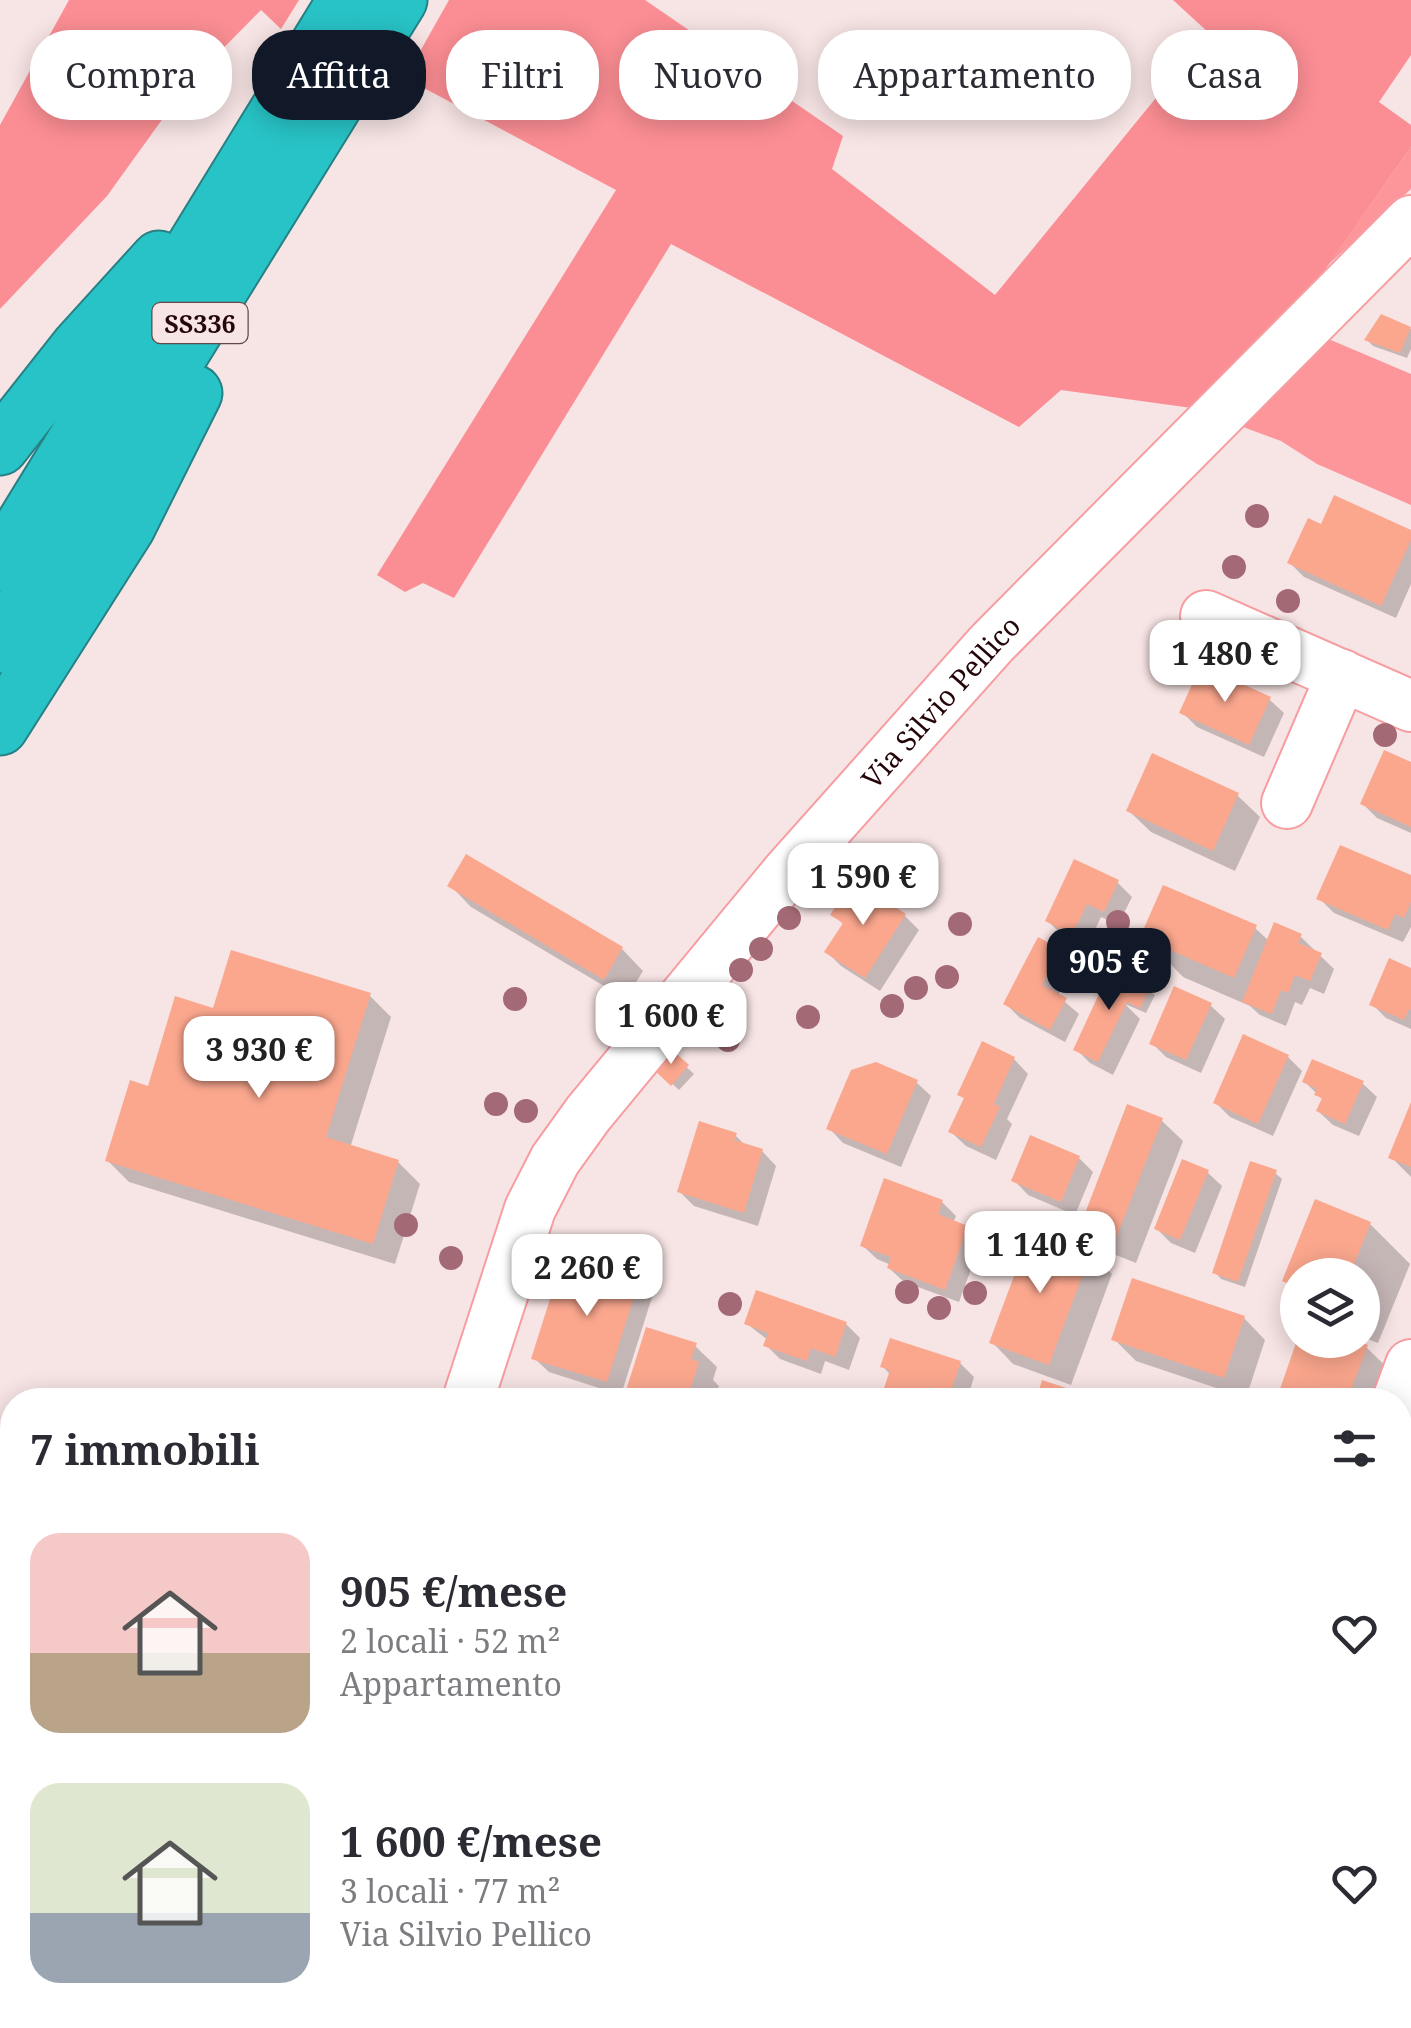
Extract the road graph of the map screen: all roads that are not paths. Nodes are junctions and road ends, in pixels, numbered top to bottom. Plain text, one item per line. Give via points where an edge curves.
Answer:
1 (346, 0) edge
2 (399, 0) edge
3 (265, 176) junction
4 (1411, 221) edge
5 (0, 447) edge
6 (0, 564) edge
7 (1206, 616) dead end
8 (0, 645) edge
9 (1342, 674) junction
10 (1411, 706) edge
11 (0, 727) edge
12 (1287, 804) dead end
13 (472, 1388) edge

1 - 3 highway, SS336
2 - 3 highway, SS336
3 - 5 highway via 79,346
3 - 6 highway, SS336
3 - 8 highway, SS336
3 - 11 highway via 200,382 127,526
4 - 13 street, Via Silvio Pellico via 992,643 787,873 588,1114 530,1209
7 - 9 street
9 - 10 street
9 - 12 street

